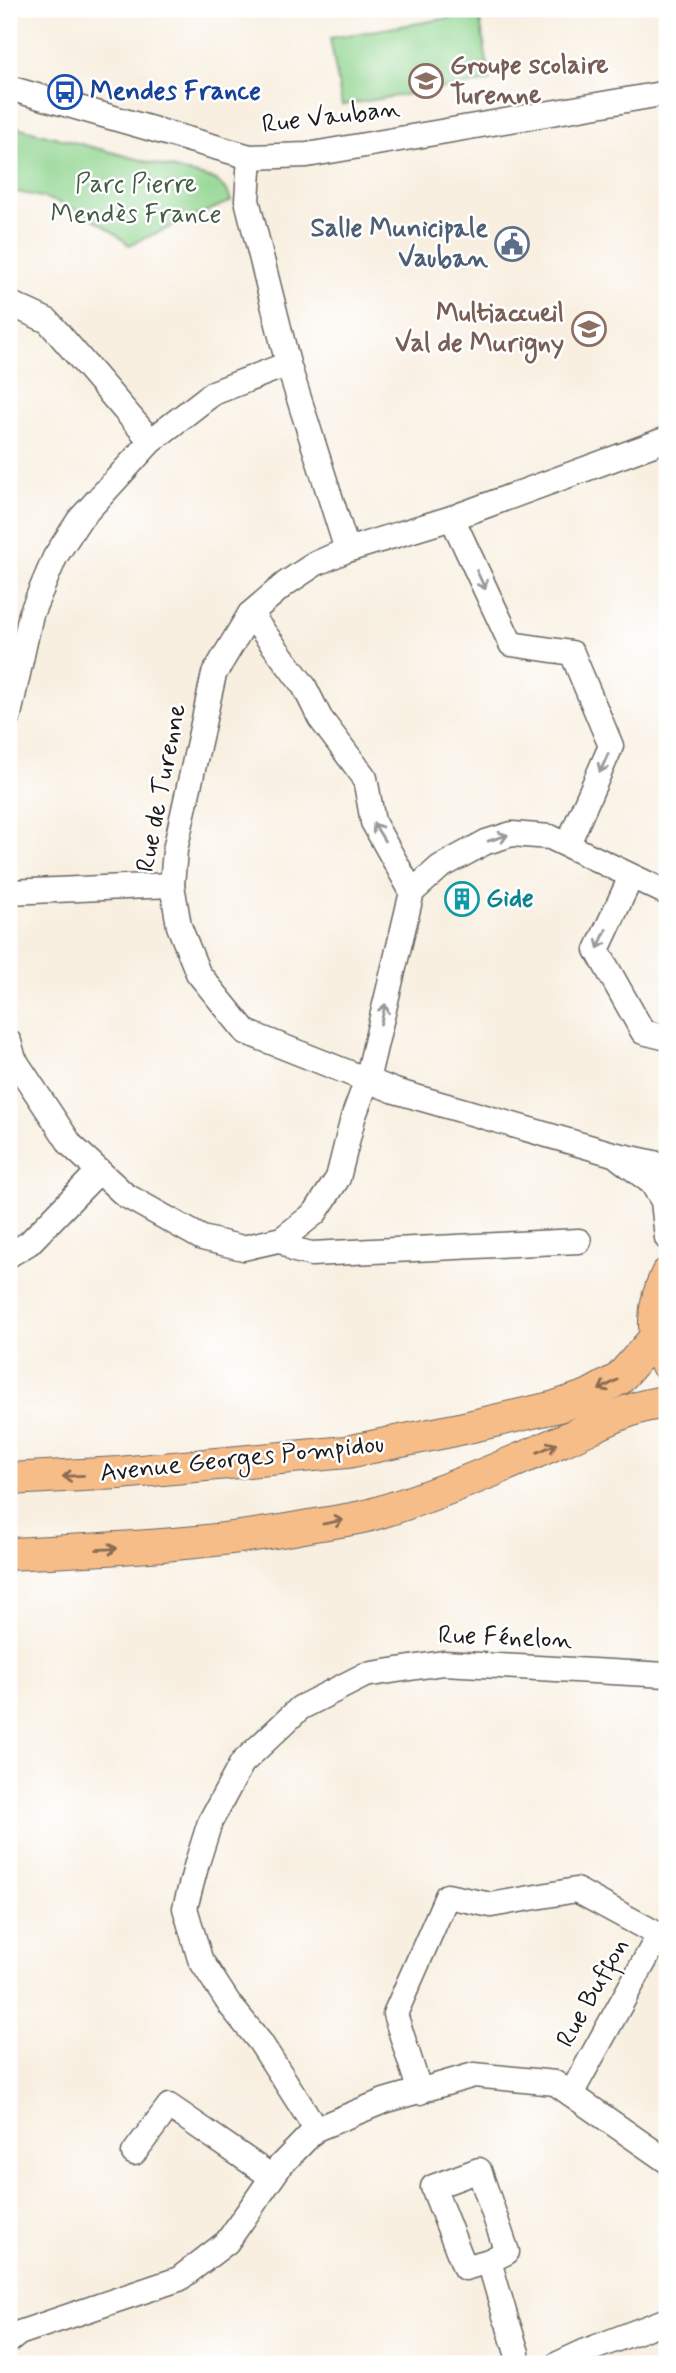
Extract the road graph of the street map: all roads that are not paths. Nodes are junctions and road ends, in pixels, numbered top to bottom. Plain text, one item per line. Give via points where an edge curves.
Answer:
1 (9, 88) edge
2 (667, 93) edge
3 (250, 157) junction
4 (9, 303) edge
5 (288, 363) junction
6 (667, 439) edge
7 (151, 442) junction
8 (452, 518) junction
9 (347, 550) junction
10 (250, 614) junction
11 (14, 669) edge
12 (9, 715) edge
13 (568, 844) junction
14 (631, 877) junction
15 (172, 885) junction
16 (9, 892) edge
17 (412, 892) junction
18 (667, 893) edge
19 (667, 1038) edge
20 (9, 1042) edge
21 (367, 1080) junction
22 (613, 1154) junction
23 (667, 1170) edge
24 (98, 1172) junction
25 (667, 1238) edge
26 (282, 1239) junction
27 (579, 1241) dead end
28 (9, 1255) edge
29 (667, 1274) edge
30 (662, 1351) edge
31 (667, 1402) edge
32 (9, 1479) edge
33 (9, 1554) edge
34 (667, 1675) edge
35 (420, 2092) junction
36 (570, 2094) junction
37 (316, 2129) junction
38 (662, 2148) edge
39 (134, 2153) dead end
40 (272, 2177) junction
41 (489, 2260) dead end
42 (667, 2320) edge
43 (9, 2341) edge
44 (518, 2359) edge
45 (558, 2364) edge

1 - 3 street, Rue Vauban
2 - 3 street, Rue Vauban via 307,155
3 - 5 street via 247,200
4 - 7 street via 48,321
5 - 7 street via 213,393
5 - 9 street
6 - 8 street, Rue de Turenne
7 - 11 street via 79,520 55,557
8 - 9 street, Rue de Turenne
8 -> 13 street via 511,644 572,653 611,746
9 - 10 street, Rue de Turenne via 285,584
10 - 15 street, Rue de Turenne via 214,674 175,850
17 -> 10 street via 373,821 365,778
11 - 12 street
13 - 14 street
17 -> 13 street via 440,867 486,842 512,834 550,837
14 - 18 street
14 -> 19 street via 597,950 643,1032
15 - 16 street
15 - 21 street, Rue de Turenne via 179,926 198,973 246,1032
21 -> 17 street
20 - 24 street via 14,1059 71,1145
21 - 22 street, Rue de Turenne
21 - 26 street via 338,1178 315,1213
22 - 23 street, Rue de Turenne
22 - 25 street, Rue de Turenne via 652,1183 663,1201
24 - 26 street via 125,1195 202,1238 243,1248
24 - 28 street via 29,1243
26 - 27 street via 295,1250 311,1254
29 - 30 main road via 655,1313
30 -> 32 main road, Avenue Georges Pompidou via 588,1396 555,1407 347,1452
33 -> 31 main road via 243,1538 374,1514 474,1480 612,1416
34 - 37 street, Rue Fénelon via 443,1663 365,1675 300,1708 242,1763 210,1822 185,1908 200,1959
35 - 36 street via 474,2075 555,2083
35 - 36 street, Rue Buffon via 395,2014 447,1896 491,1905 576,1891 659,1935
35 - 37 street via 384,2101
36 - 38 street
37 - 40 street
39 - 40 street via 169,2106
40 - 43 street via 227,2242 179,2279 19,2333
41 - 44 street
42 - 45 street

